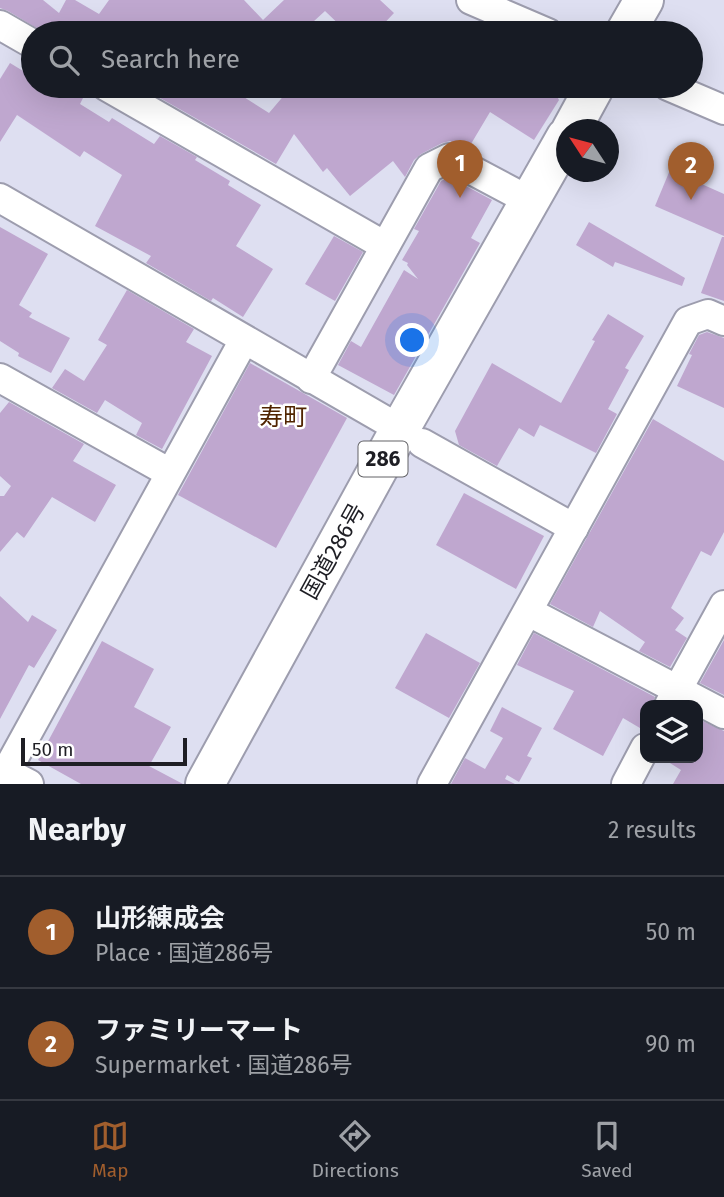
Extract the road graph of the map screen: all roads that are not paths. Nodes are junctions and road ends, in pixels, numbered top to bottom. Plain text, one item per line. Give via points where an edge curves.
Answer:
1 (471, 0) edge
2 (644, 0) edge
3 (668, 0) edge
4 (520, 21) edge
5 (632, 21) edge
6 (656, 21) edge
7 (0, 25) edge
8 (21, 37) edge
9 (127, 98) edge
10 (588, 98) edge
11 (613, 98) edge
12 (696, 98) edge
13 (724, 110) edge
14 (576, 119) edge
15 (602, 119) edge
16 (556, 155) edge
17 (567, 182) edge
18 (0, 198) edge
19 (530, 201) junction
20 (385, 246) junction
21 (724, 321) edge
22 (244, 340) junction
23 (0, 378) edge
24 (311, 379) junction
25 (411, 436) junction
26 (170, 473) junction
27 (574, 528) junction
28 (724, 605) edge
29 (529, 612) junction
30 (673, 697) edge
31 (724, 714) edge
32 (640, 757) edge
33 (9, 777) edge
34 (205, 784) edge
35 (233, 784) edge
36 (432, 784) edge
37 (626, 784) edge

1 - 4 street
2 - 5 highway
3 - 6 highway
7 - 8 street
9 - 20 street
10 - 14 highway
11 - 15 highway
12 - 13 street
16 - 19 highway, 国道286号 / 286
17 - 25 highway, 国道286号 / 286
18 - 22 street
19 - 20 street via 449,158 429,168
19 - 25 highway, 国道286号 / 286
20 - 24 street
21 - 27 street via 708,314 688,321
22 - 24 street
22 - 26 street
23 - 26 street
24 - 25 street
25 - 27 street
25 - 34 highway, 国道286号 / 286
25 - 35 highway, 国道286号 / 286
26 - 33 street
27 - 29 street
28 - 30 street
29 - 30 street
29 - 36 street
30 - 31 street
32 - 37 street

